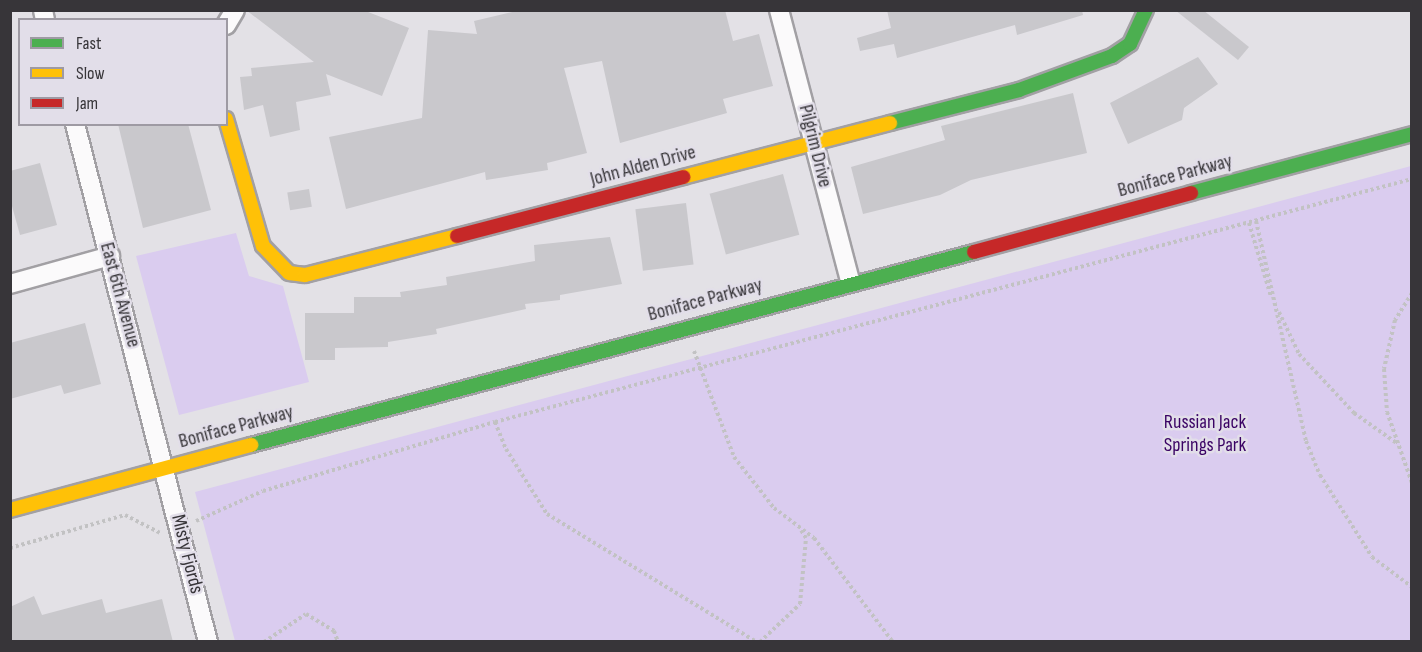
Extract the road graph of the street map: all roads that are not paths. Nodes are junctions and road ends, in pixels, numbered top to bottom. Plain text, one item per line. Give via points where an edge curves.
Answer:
1 (779, 10) edge
2 (1146, 10) edge
3 (228, 125) edge
4 (76, 126) edge
5 (1412, 134) edge
6 (814, 140) junction
7 (110, 256) junction
8 (850, 281) junction
9 (10, 284) edge
10 (165, 466) junction
11 (10, 510) edge
12 (208, 642) edge

1 - 6 street, Pilgrim Drive
2 - 6 main road, John Alden Drive via 1130,44 1112,56 1019,90
3 - 6 main road, John Alden Drive via 263,246 289,273 305,275
4 - 7 street, East 6th Avenue
5 - 8 main road, Boniface Parkway
6 - 8 street, Pilgrim Drive
7 - 9 street
7 - 10 street, East 6th Avenue
8 - 10 main road, Boniface Parkway
10 - 11 main road, Boniface Parkway
10 - 12 street, Misty Fjords

